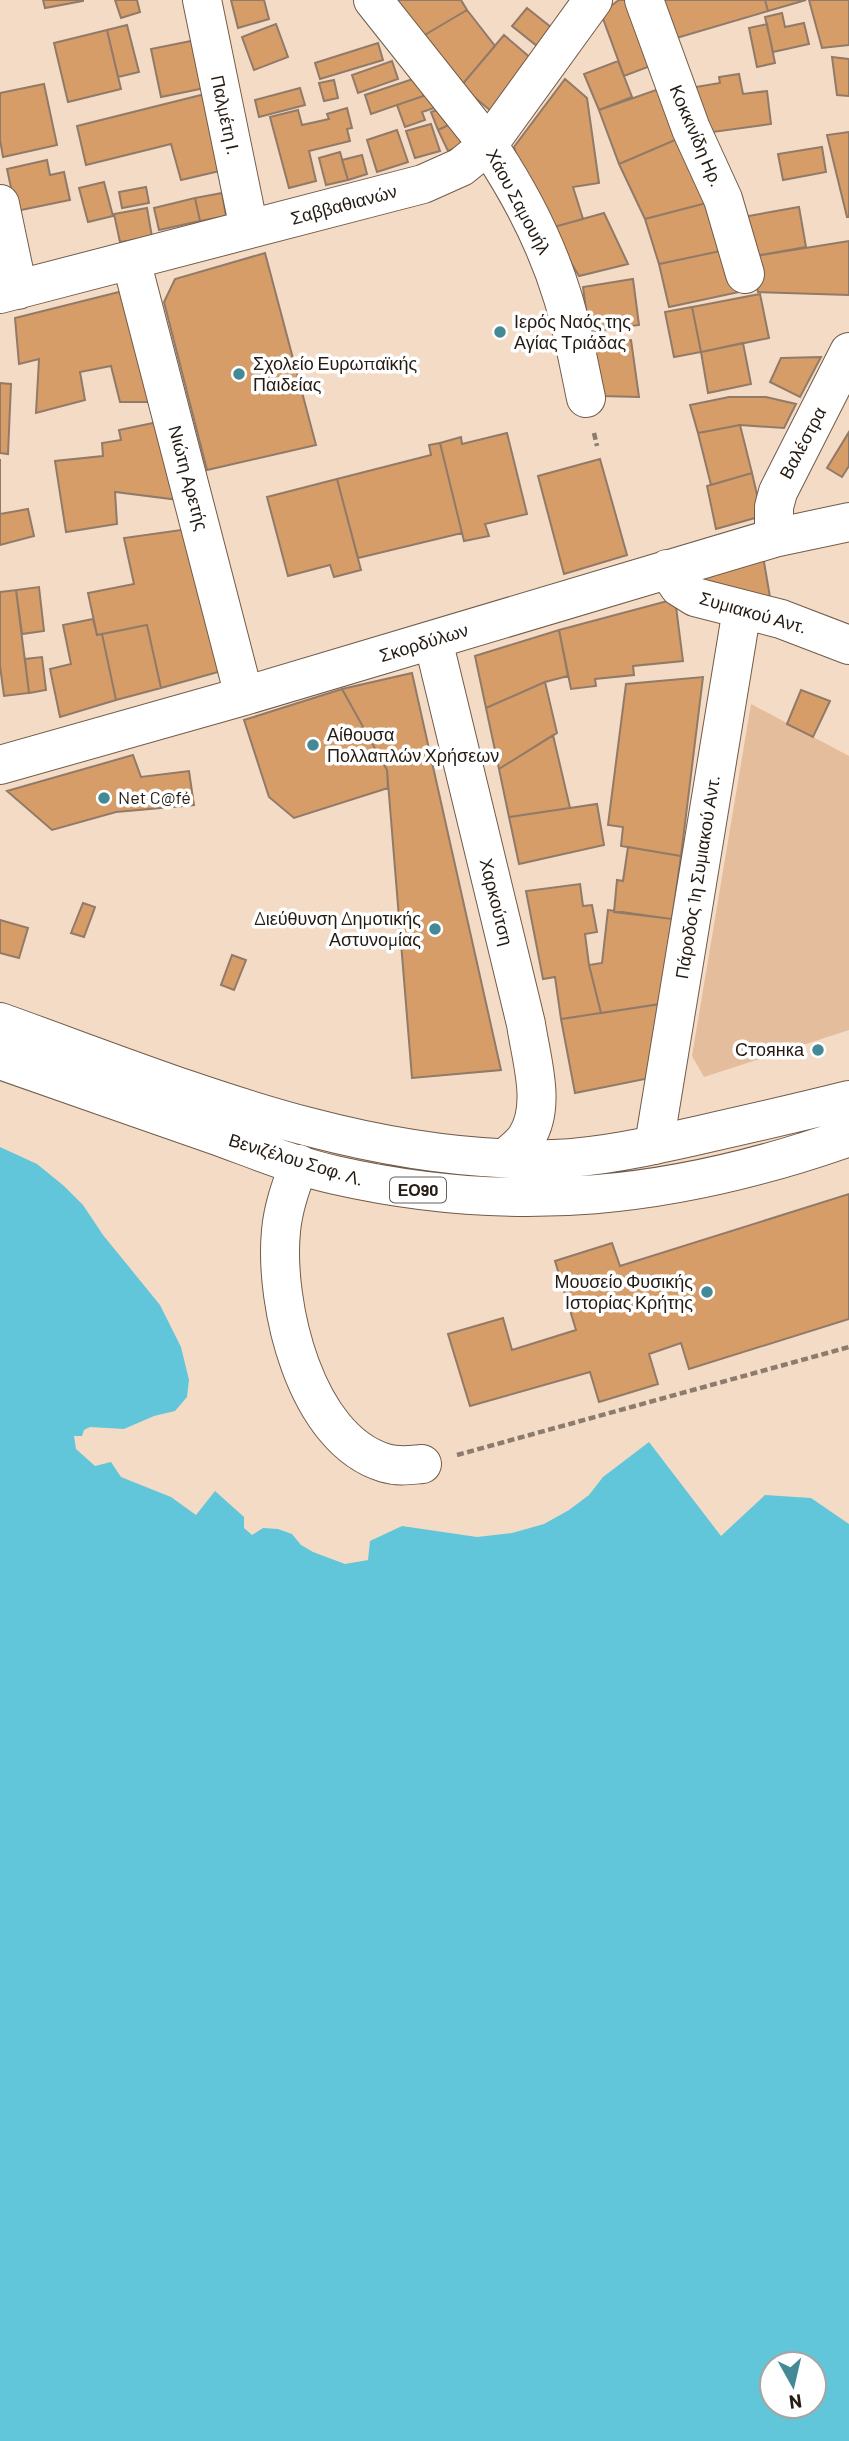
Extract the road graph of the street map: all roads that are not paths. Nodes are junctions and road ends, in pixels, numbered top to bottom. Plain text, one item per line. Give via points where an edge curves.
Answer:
1 (202, 0) edge
2 (373, 0) edge
3 (593, 0) edge
4 (644, 0) edge
5 (488, 145) junction
6 (0, 205) edge
7 (249, 229) junction
8 (131, 260) junction
9 (745, 274) dead end
10 (9, 291) edge
11 (849, 352) edge
12 (586, 398) dead end
13 (849, 522) edge
14 (775, 538) junction
15 (667, 569) junction
16 (742, 608) junction
17 (433, 640) junction
18 (849, 645) edge
19 (244, 696) junction
20 (0, 765) edge
21 (0, 1022) edge
22 (0, 1060) edge
23 (849, 1100) edge
24 (849, 1137) edge
25 (654, 1145) junction
26 (506, 1158) junction
27 (299, 1164) junction
28 (422, 1464) road end

1 - 7 street, Παλμέτη Ι.
2 - 5 street, Χάου Σαμουήλ
3 - 5 street, Σαββαθιανών
4 - 9 street, Κοκκινίδη Ηρ. via 691,129 723,199
5 - 7 street, Σαββαθιανών via 470,162 436,179
5 - 12 street, Χάου Σαμουήλ via 504,168 554,271
6 - 10 street, Σαββαθιανών
7 - 8 street, Σαββαθιανών
8 - 10 street, Σαββαθιανών
8 - 19 street, Νιώτη Αρετής
11 - 14 street, Βαλέστρα via 778,492
13 - 14 street, Σκορδύλων
14 - 15 street, Σκορδύλων
15 - 16 street, Συμιακού Αντ. via 686,593
15 - 17 street, Σκορδύλων
16 - 18 street, Συμιακού Αντ.
16 - 25 street, Πάροδος 1η Συμιακού Αντ.
17 - 19 street, Σκορδύλων
17 - 26 street, Χαρκούτση via 532,1061 535,1115 527,1137
19 - 20 street, Σκορδύλων
21 - 26 street, Βενιζέλου Σοφ. Λ. / ΕΟ90 via 285,1122 419,1150
22 - 27 street, Βενιζέλου Σοφ. Λ. / ΕΟ90
23 - 25 street, Βενιζέλου Σοφ. Λ. / ΕΟ90
24 - 27 street, Βενιζέλου Σοφ. Λ. / ΕΟ90 via 712,1178 600,1195 472,1196 370,1182
25 - 26 street, Βενιζέλου Σοφ. Λ. / ΕΟ90 via 553,1159
27 - 28 street via 288,1193 280,1261 287,1315 308,1383 319,1408 352,1446 385,1464

